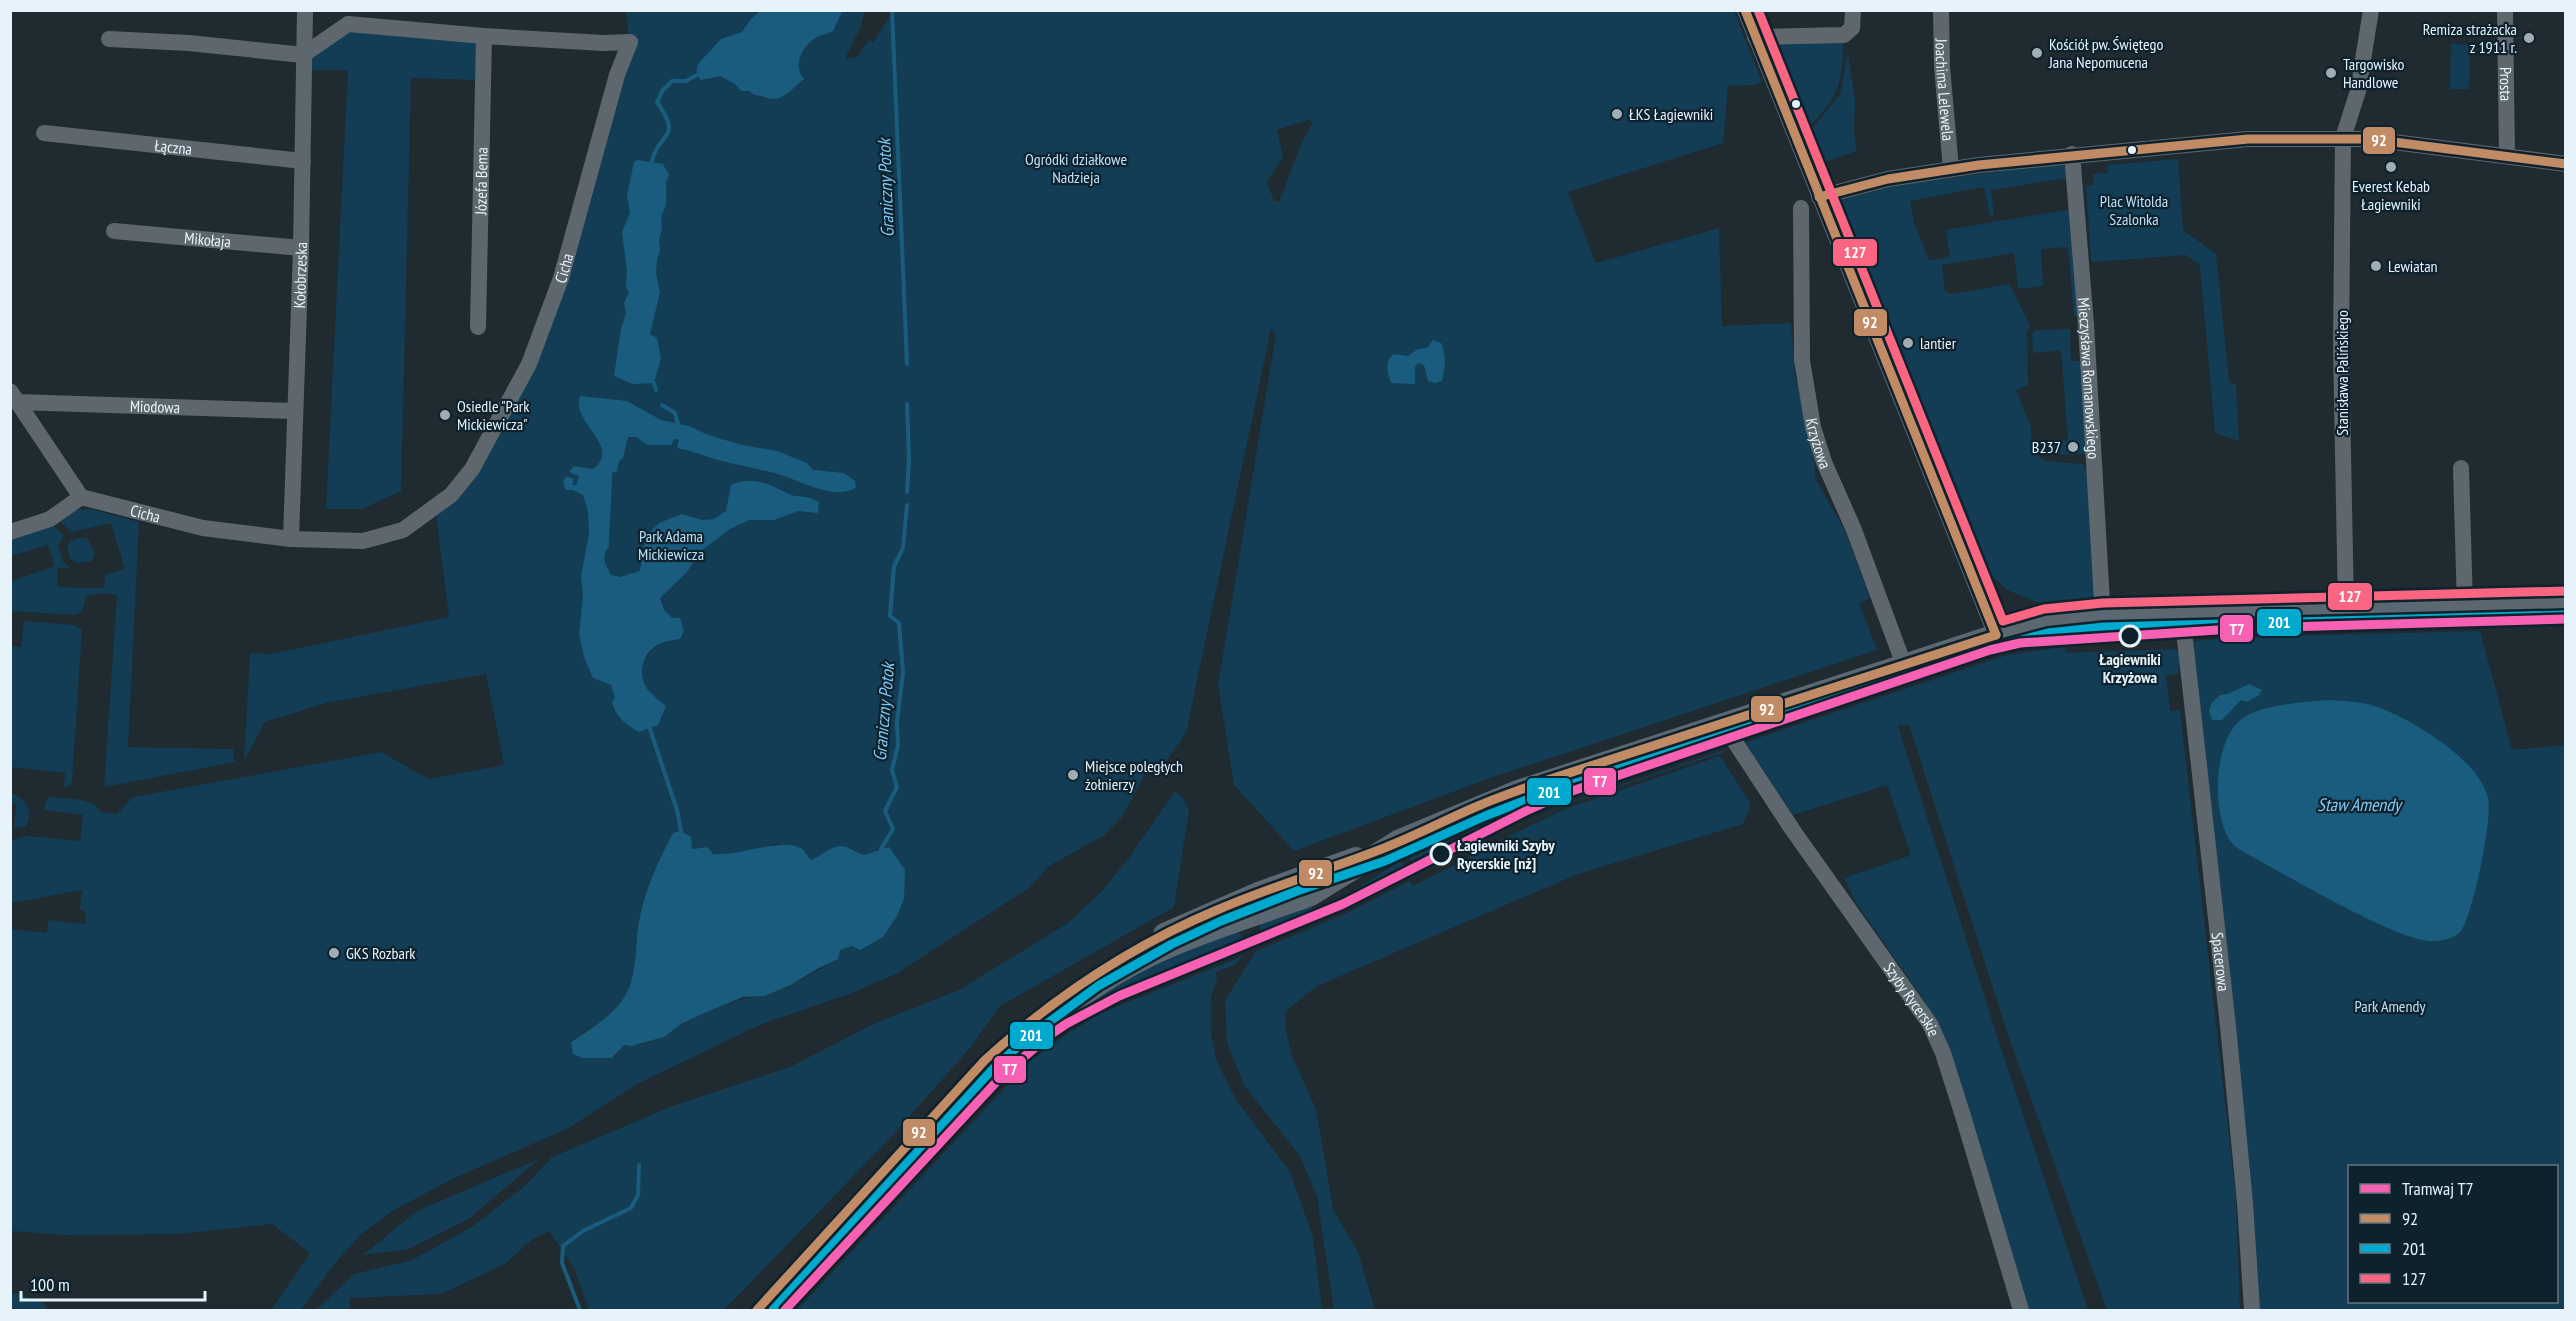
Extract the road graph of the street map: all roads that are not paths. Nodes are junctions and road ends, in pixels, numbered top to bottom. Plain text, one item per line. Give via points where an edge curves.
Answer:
1 (305, 10) edge
2 (1745, 10) edge
3 (1853, 10) edge
4 (1941, 10) edge
5 (2371, 10) edge
6 (2505, 10) edge
7 (484, 36) junction
8 (1755, 37) junction
9 (109, 39) dead end
10 (303, 55) junction
11 (44, 133) dead end
12 (2343, 138) junction
13 (2072, 154) junction
14 (2507, 155) junction
15 (303, 161) junction
16 (2565, 164) edge
17 (1952, 169) junction
18 (1819, 197) junction
19 (1801, 208) dead end
20 (114, 231) dead end
21 (301, 248) junction
22 (478, 327) dead end
23 (14, 397) edge
24 (294, 411) junction
25 (2461, 468) dead end
26 (81, 497) junction
27 (10, 532) edge
28 (291, 539) junction
29 (2102, 602) dead end
30 (2565, 603) edge
31 (2465, 606) junction
32 (2346, 609) junction
33 (2182, 613) junction
34 (1996, 635) junction
35 (1904, 665) junction
36 (1728, 723) junction
37 (1380, 850) junction
38 (757, 1311) edge
39 (774, 1311) edge
40 (2021, 1311) edge
41 (2252, 1311) edge

1 - 10 street, Kołobrzeska
2 - 8 street
3 - 8 street via 1852,28 1844,35
4 - 17 street, Joachima Lelewela
5 - 12 street, Stanisława Palińskiego via 2358,91
6 - 14 street, Prosta
7 - 10 street, Cicha via 348,24
7 - 22 street, Józefa Bema
7 - 28 street, Cicha via 630,42 561,278 529,364 472,469 451,495 420,519 403,530 363,541
8 - 18 street
9 - 10 street
10 - 15 street, Kołobrzeska
11 - 15 street, Łączna
12 - 13 street via 2248,139
12 - 14 street
12 - 32 street, Stanisława Palińskiego via 2341,347
13 - 17 street
13 - 29 street, Mieczysława Romanowskiego
14 - 16 street
15 - 21 street, Kołobrzeska
17 - 18 street via 1888,179
18 - 34 street
19 - 35 street, Krzyżowa via 1802,360 1813,428
20 - 21 street, Mikołaja
21 - 24 street, Kołobrzeska
23 - 24 street, Miodowa
23 - 26 street
24 - 28 street, Kołobrzeska
25 - 31 street
26 - 27 street via 50,519
26 - 28 street, Cicha via 203,528
30 - 31 main road
31 - 32 main road
32 - 33 main road
33 - 34 main road via 2074,617
33 - 41 street, Spacerowa via 2229,1036
34 - 35 main road
35 - 36 main road
36 - 37 main road via 1539,783
36 - 40 street, Szyby Rycerskie via 1735,742 1792,829 1930,1024 1963,1116
37 - 38 main road via 1293,880 1166,933 1091,976 1051,1005 1017,1031 958,1088
37 - 39 main road via 1324,888 1138,962 1048,1021 967,1096

